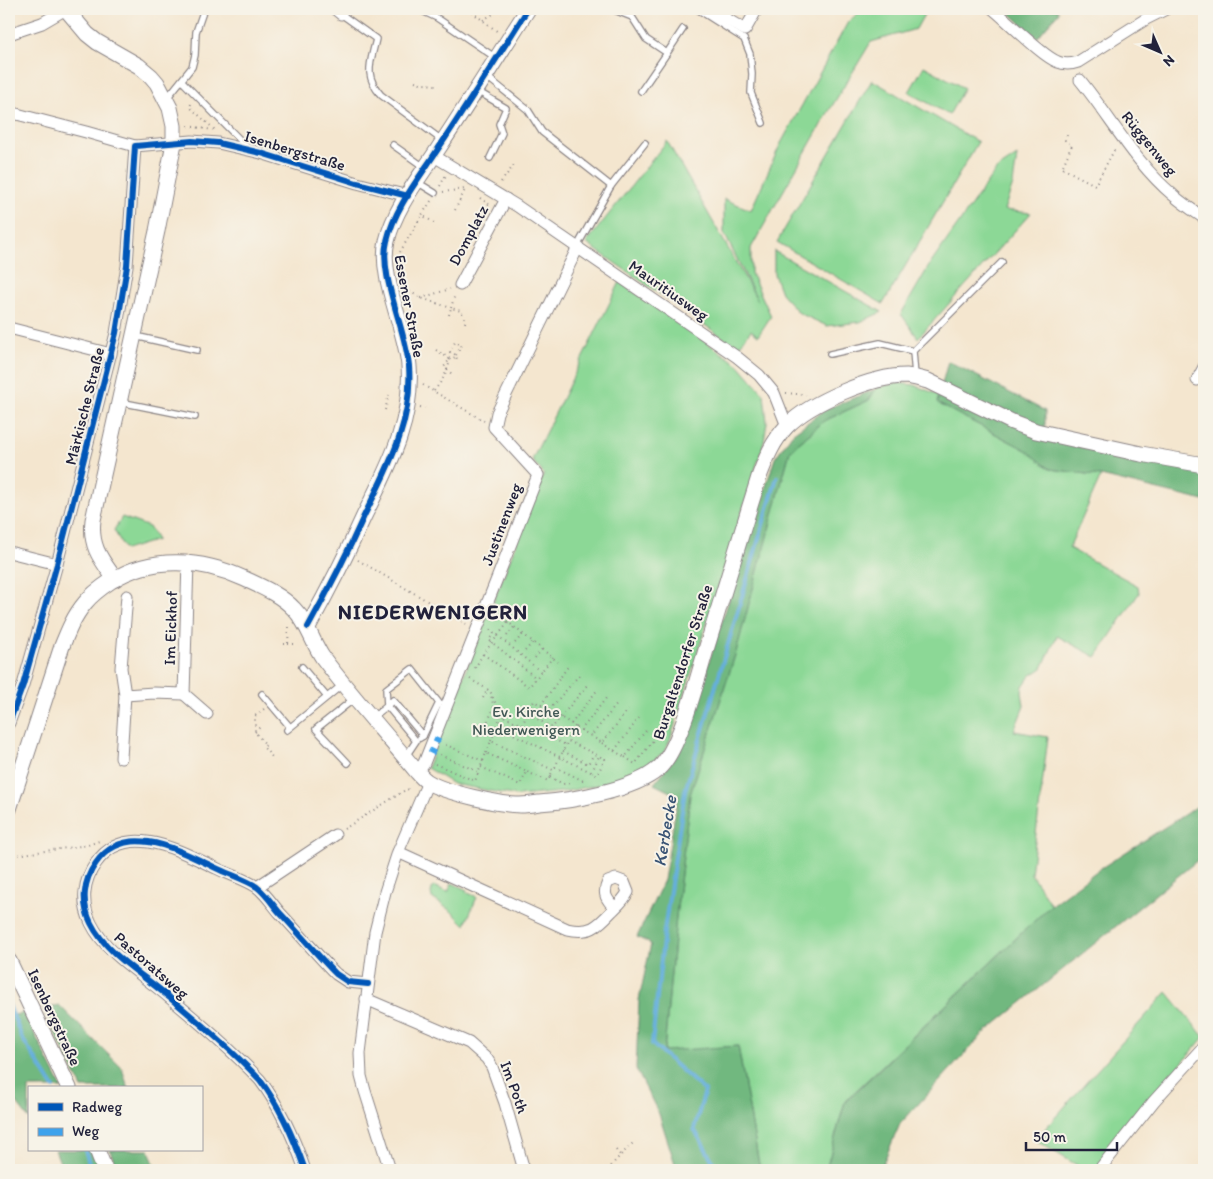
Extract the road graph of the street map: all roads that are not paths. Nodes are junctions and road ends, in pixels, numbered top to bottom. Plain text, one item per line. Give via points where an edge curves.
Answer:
1 (66, 9) edge
2 (204, 9) edge
3 (418, 9) edge
4 (528, 9) edge
5 (612, 9) edge
6 (697, 9) edge
7 (710, 9) edge
8 (757, 9) edge
9 (994, 9) edge
10 (1166, 9) edge
11 (338, 12) edge
12 (683, 29) dead end
13 (9, 34) edge
14 (667, 53) junction
15 (496, 58) junction
16 (485, 75) junction
17 (1080, 80) dead end
18 (182, 81) junction
19 (475, 90) junction
20 (641, 90) dead end
21 (166, 99) junction
22 (9, 112) edge
23 (763, 123) dead end
24 (443, 141) junction
25 (174, 143) junction
26 (645, 143) dead end
27 (393, 145) dead end
28 (135, 146) junction
29 (249, 150) junction
30 (490, 158) dead end
31 (429, 162) junction
32 (417, 182) junction
33 (611, 186) junction
34 (435, 193) road end
35 (408, 196) junction
36 (508, 200) junction
37 (1204, 218) edge
38 (578, 248) junction
39 (1002, 262) dead end
40 (457, 290) road end
41 (9, 328) edge
42 (134, 336) junction
43 (197, 350) dead end
44 (914, 351) junction
45 (111, 354) junction
46 (830, 354) dead end
47 (1204, 367) edge
48 (916, 378) junction
49 (1197, 380) dead end
50 (120, 402) junction
51 (195, 417) dead end
52 (787, 426) junction
53 (1204, 465) edge
54 (9, 552) edge
55 (188, 562) junction
56 (57, 564) junction
57 (115, 578) junction
58 (127, 596) dead end
59 (308, 628) junction
60 (302, 667) dead end
61 (343, 684) junction
62 (184, 694) junction
63 (262, 694) dead end
64 (125, 695) junction
65 (328, 697) junction
66 (355, 698) junction
67 (13, 703) edge
68 (386, 706) junction
69 (207, 714) dead end
70 (372, 718) junction
71 (9, 722) edge
72 (423, 736) junction
73 (416, 741) junction
74 (120, 758) dead end
75 (405, 758) junction
76 (348, 763) dead end
77 (422, 783) junction
78 (9, 809) edge
79 (336, 835) road end
80 (398, 852) junction
81 (257, 887) junction
82 (615, 908) dead end
83 (9, 961) edge
84 (368, 984) junction
85 (366, 999) junction
86 (1204, 1046) edge
87 (68, 1086) edge
88 (98, 1152) edge
89 (105, 1170) edge
90 (305, 1170) edge
91 (390, 1170) edge
92 (524, 1170) edge
93 (1100, 1170) edge

1 - 13 street via 42,23
1 - 21 main road via 97,42 145,71
2 - 18 lane via 196,32 192,67
3 - 15 lane
4 - 15 main road, Essener Straße
5 - 14 lane via 632,17 646,39
6 - 23 lane via 744,39 750,54 751,93
7 - 8 street via 745,30
9 - 10 street via 1042,52 1058,62 1073,64
11 - 24 lane via 376,39 369,73 375,88
12 - 14 lane
14 - 20 lane
15 - 16 main road, Essener Straße
16 - 19 main road, Essener Straße
16 - 33 lane via 528,110 542,132
17 - 37 street, Rüggenweg via 1166,189
18 - 21 lane
18 - 29 lane
19 - 24 main road, Essener Straße
19 - 30 lane via 506,108 499,124 502,132
21 - 25 main road via 173,120
22 - 28 street
24 - 31 main road, Essener Straße
25 - 28 street
25 - 29 street, Isenbergstraße via 207,141
25 - 42 main road
26 - 33 lane
27 - 31 lane
28 - 45 street, Märkische Straße via 127,266
29 - 35 street, Isenbergstraße
31 - 32 main road, Essener Straße
31 - 36 street, Domplatz via 472,179
32 - 34 lane
32 - 35 main road, Essener Straße
33 - 38 lane
35 - 59 main road, Essener Straße via 388,234 385,254 409,377 404,426 347,553
36 - 38 street, Mauritiusweg
36 - 40 street, Domplatz
38 - 52 street, Mauritiusweg via 737,357 774,393
38 - 77 street, Justinenweg via 497,413 494,427 538,475 424,763
39 - 44 lane
41 - 45 street
42 - 43 lane
42 - 50 main road
44 - 46 lane via 880,343
44 - 48 lane
45 - 56 street, Märkische Straße
47 - 49 street
48 - 52 main road, Burgaltendorfer Straße via 898,376 868,382 830,398
48 - 53 main road, Burgaltendorfer Straße via 1036,431
50 - 51 lane
50 - 57 main road via 92,526 96,551
52 - 77 main road, Burgaltendorfer Straße via 765,462 689,706 674,748 659,768 645,779 619,788 553,802 519,805
54 - 56 street
55 - 57 main road, Burgaltendorfer Straße via 157,563
55 - 59 main road, Burgaltendorfer Straße via 234,574 267,589 295,609
55 - 62 street, Im Eickhof
56 - 67 street, Märkische Straße
57 - 78 main road via 85,602 72,622
58 - 64 street via 121,668
59 - 61 main road, Burgaltendorfer Straße via 321,655
60 - 65 lane
61 - 65 lane
61 - 66 main road, Burgaltendorfer Straße
62 - 64 street
62 - 69 street
63 - 65 lane via 288,728
64 - 74 street
66 - 70 main road, Burgaltendorfer Straße
66 - 76 lane via 316,729
67 - 71 street, Märkische Straße
68 - 70 lane
68 - 72 lane via 393,700
68 - 72 lane via 386,689 412,669 439,704
68 - 73 lane
70 - 75 main road, Burgaltendorfer Straße
72 - 73 lane
73 - 75 lane
75 - 77 main road, Burgaltendorfer Straße
77 - 80 street, Justinenweg
79 - 81 street
80 - 82 street via 567,929 594,928
80 - 84 street, Justinenweg via 375,932
81 - 84 street, Pastoratsweg via 336,974 348,982
81 - 90 street, Pastoratsweg via 176,849 134,841 114,846 98,860 86,884 84,903 91,923 105,943 260,1080 286,1122
83 - 87 main road, Isenbergstraße
84 - 85 street, Justinenweg
85 - 91 street, Justinenweg via 361,1076
85 - 92 street, Im Poth via 469,1043 487,1059 505,1103
86 - 93 street via 1154,1101
88 - 89 main road

